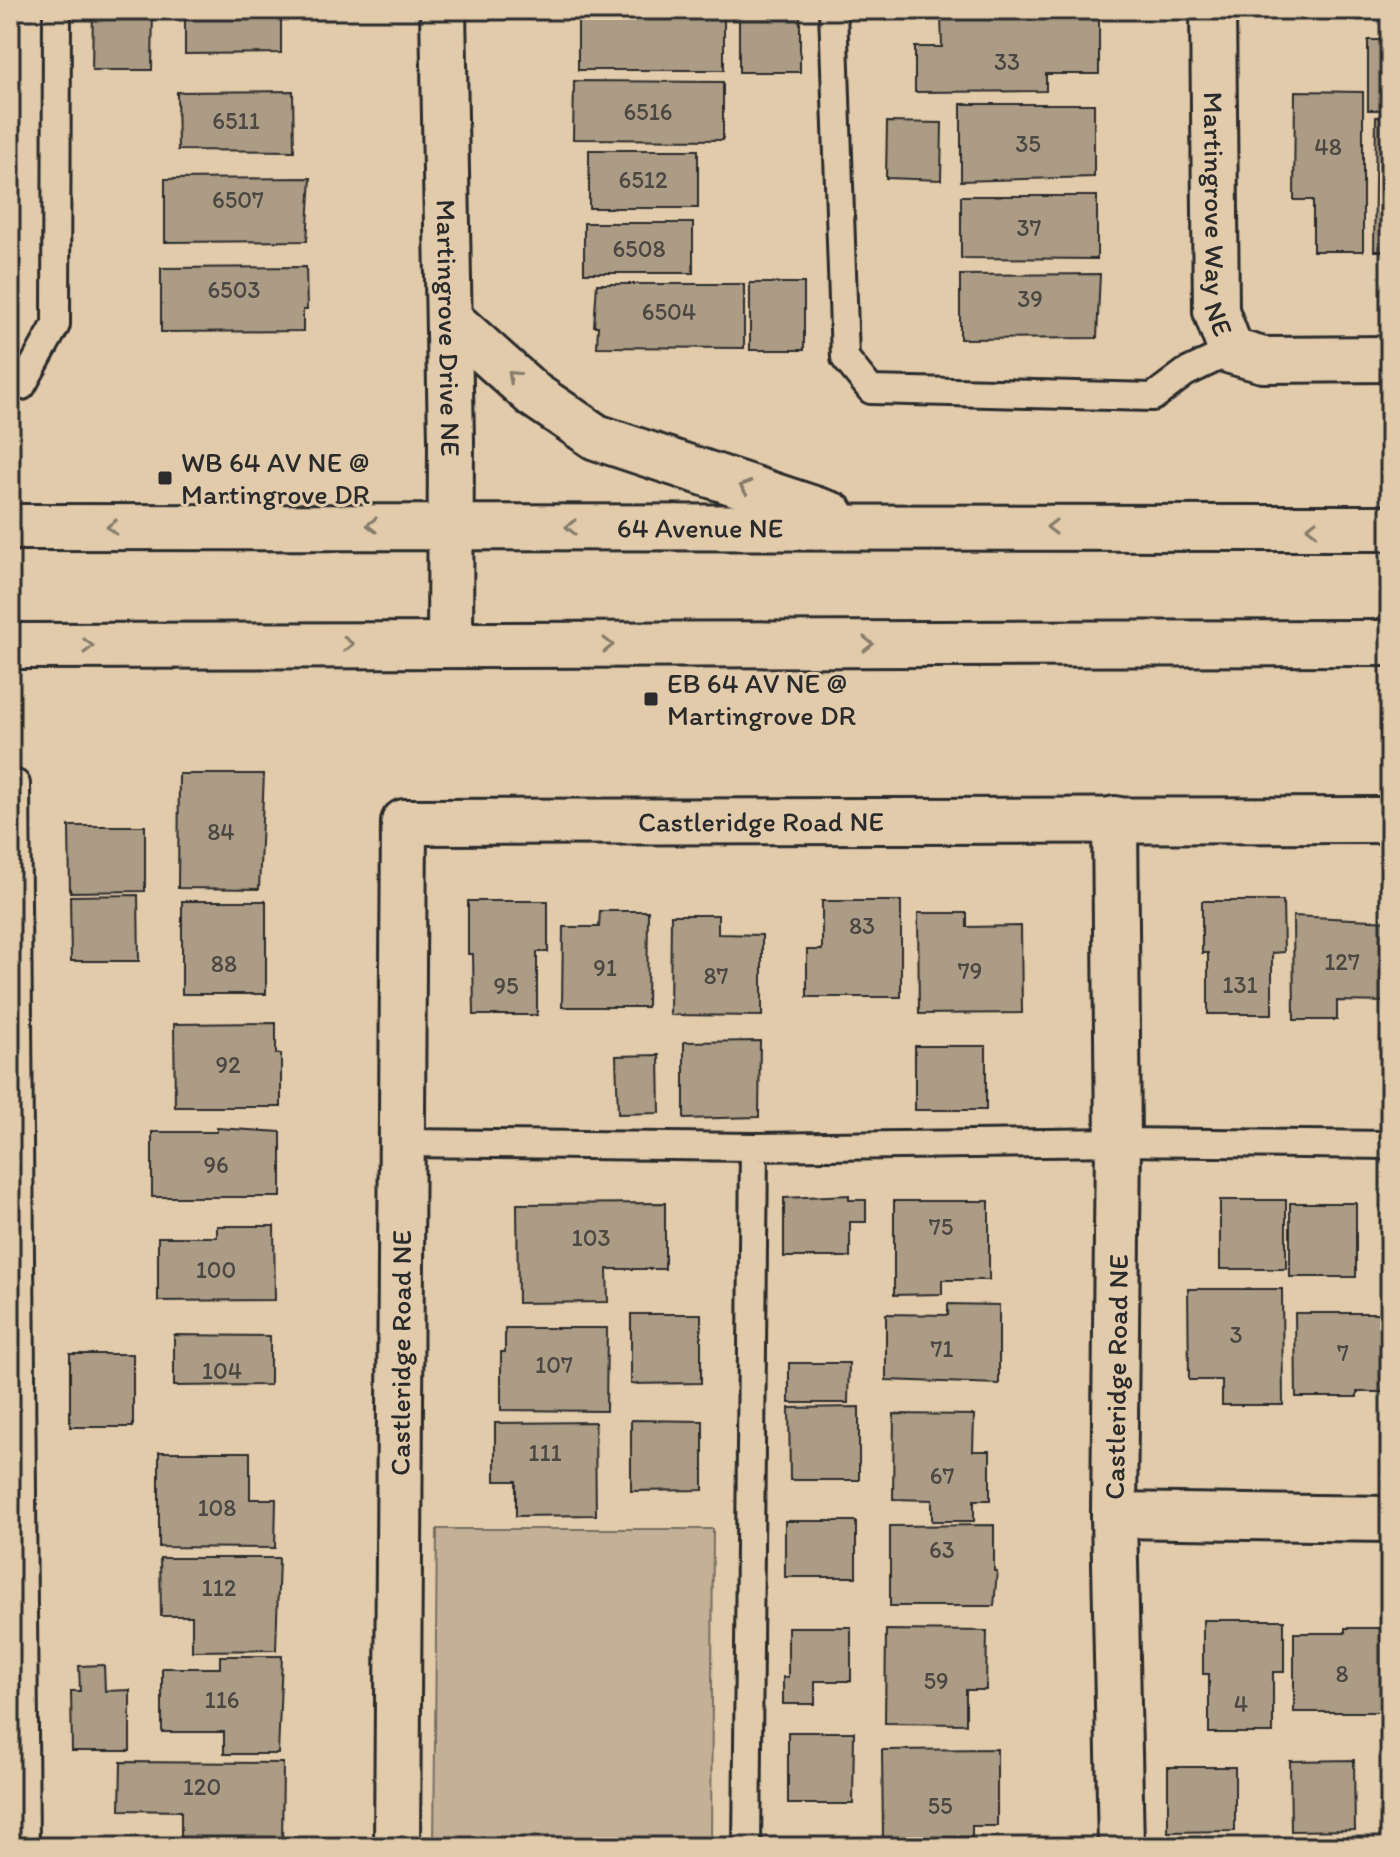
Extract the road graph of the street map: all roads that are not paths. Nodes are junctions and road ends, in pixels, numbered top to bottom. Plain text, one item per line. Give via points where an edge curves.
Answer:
1 (57, 10) edge
2 (443, 10) edge
3 (833, 10) edge
4 (1213, 10) edge
5 (449, 319) junction
6 (1231, 351) junction
7 (1390, 359) edge
8 (10, 386) edge
9 (450, 526) junction
10 (10, 527) edge
11 (873, 527) junction
12 (1390, 528) edge
13 (1390, 643) edge
14 (450, 645) junction
15 (10, 646) edge
16 (10, 784) edge
17 (1115, 819) junction
18 (1390, 820) edge
19 (1118, 1142) junction
20 (403, 1143) junction
21 (1390, 1145) edge
22 (754, 1147) junction
23 (1114, 1515) junction
24 (1390, 1519) edge
25 (25, 1847) edge
26 (397, 1847) edge
27 (747, 1847) edge
28 (1121, 1847) edge

1 - 8 lane via 56,325 22,386
2 - 5 street, Martingrove Drive NE
3 - 6 lane via 845,358 871,390 1153,397 1185,373
4 - 6 street, Martingrove Way NE via 1216,311
5 - 9 street, Martingrove Drive NE
11 -> 5 street via 596,437 534,395
6 - 7 street, Martingrove Way NE via 1263,360
9 -> 10 street, 64 Avenue NE
11 -> 9 street, 64 Avenue NE
9 - 14 street, Martingrove Drive NE
12 -> 11 street, 64 Avenue NE
14 -> 13 street
15 -> 14 street
16 - 25 lane via 16,784
17 - 18 street
17 - 19 street, Castleridge Road NE
17 - 20 street, Castleridge Road NE via 404,822
19 - 21 lane
19 - 22 lane
19 - 23 street, Castleridge Road NE
20 - 22 lane
20 - 26 street, Castleridge Road NE
22 - 27 lane
23 - 24 street
23 - 28 street, Castleridge Road NE

